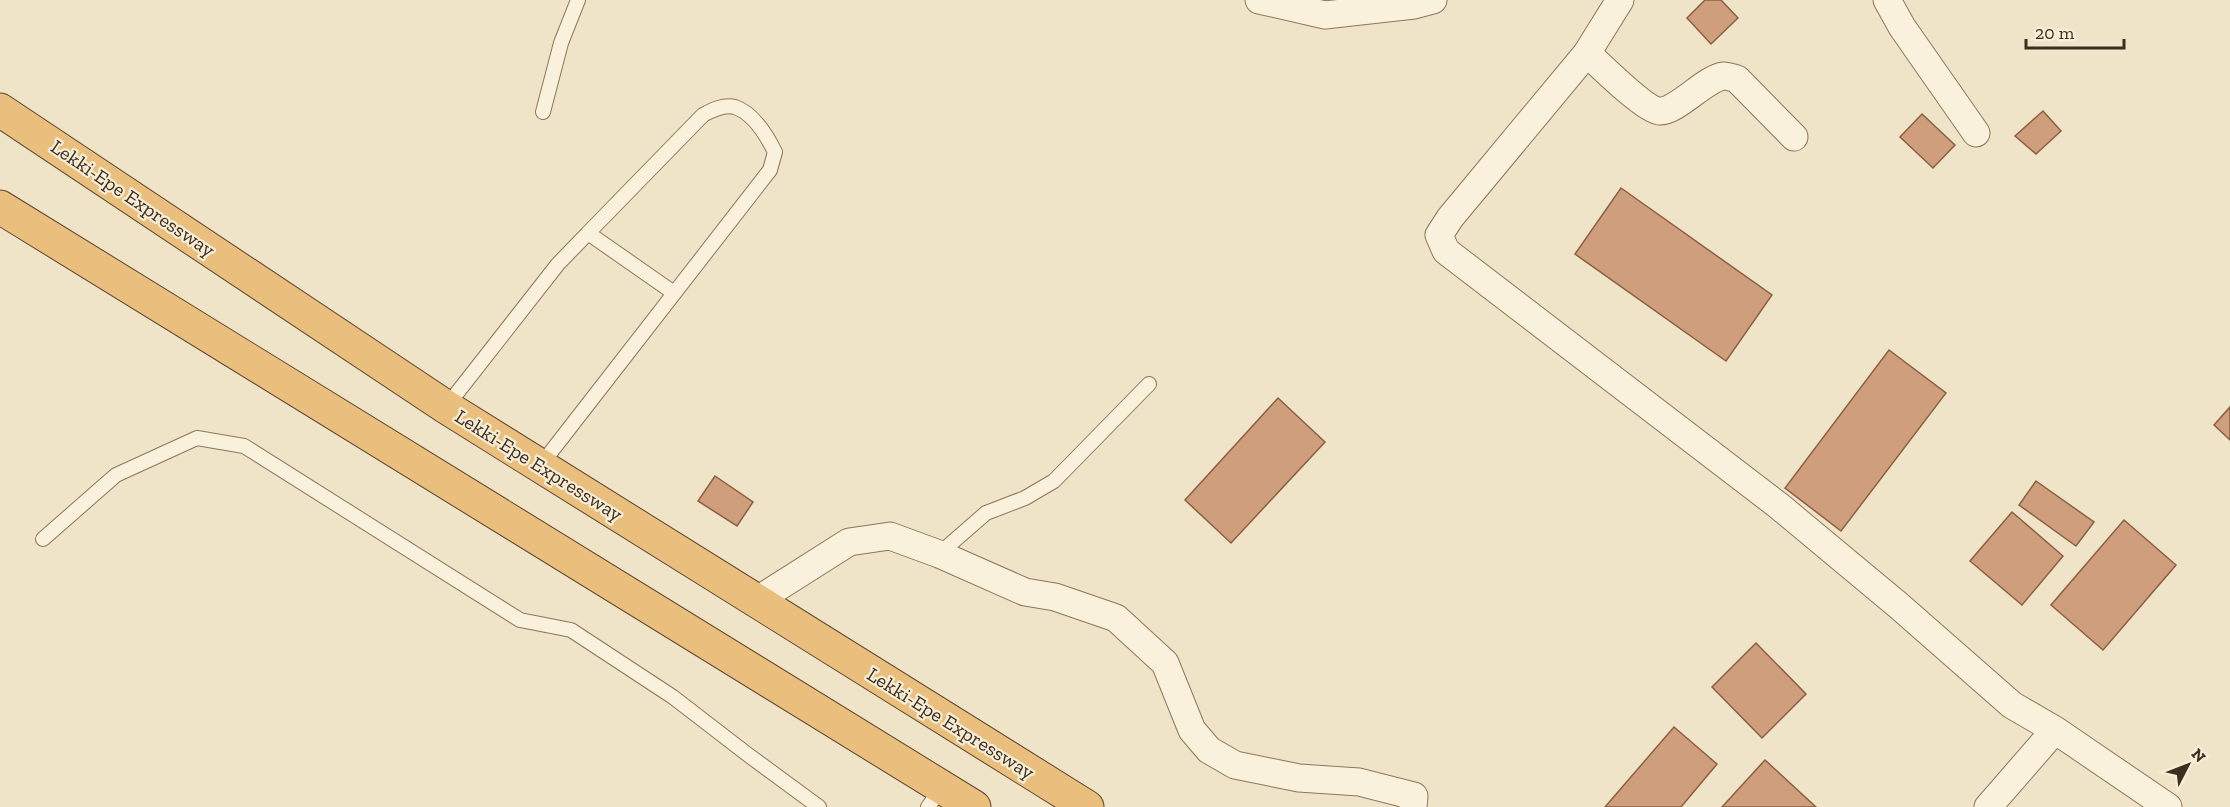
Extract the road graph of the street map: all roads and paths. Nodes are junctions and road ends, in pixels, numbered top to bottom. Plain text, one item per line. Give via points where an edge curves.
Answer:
1 (578, 0) edge
2 (1259, 0) edge
3 (1433, 0) edge
4 (1620, 0) edge
5 (1887, 0) edge
6 (1587, 53) junction
7 (0, 110) edge
8 (543, 111) dead end
9 (1976, 133) dead end
10 (1794, 137) dead end
11 (4, 215) edge
12 (588, 233) junction
13 (674, 293) junction
14 (1149, 384) dead end
15 (446, 407) junction
16 (540, 466) junction
17 (43, 539) dead end
18 (939, 554) junction
19 (756, 601) junction
20 (2055, 730) junction
21 (935, 797) edge
22 (819, 807) edge
23 (974, 807) edge
24 (1087, 807) edge
25 (1413, 807) edge
26 (1988, 807) edge
27 (2168, 807) edge

1 - 8 lane via 561,43
2 - 3 street via 1325,15
4 - 6 street
5 - 9 street
6 - 10 street via 1643,103 1659,111 1715,79 1737,79
6 - 20 street via 1450,218 1439,235 1446,251 1779,506 2012,705
7 - 15 highway, Lekki-Epe Expressway
11 - 21 highway
12 - 13 lane
12 - 13 lane via 703,115 719,107 734,107 750,117 767,135 775,152 770,170
12 - 15 lane via 558,264
13 - 16 lane
14 - 18 lane via 1054,481 1025,498 986,513
15 - 16 highway, Lekki-Epe Expressway
16 - 19 highway, Lekki-Epe Expressway
17 - 22 lane via 116,475 197,438 244,446 520,620 572,630 673,697
18 - 19 street via 890,536 849,542
18 - 25 street via 1025,592 1055,597 1116,618 1165,663 1192,730 1209,750 1234,765 1299,778 1359,782 1414,796
19 - 24 highway, Lekki-Epe Expressway
20 - 26 street
20 - 27 street
21 - 23 highway

